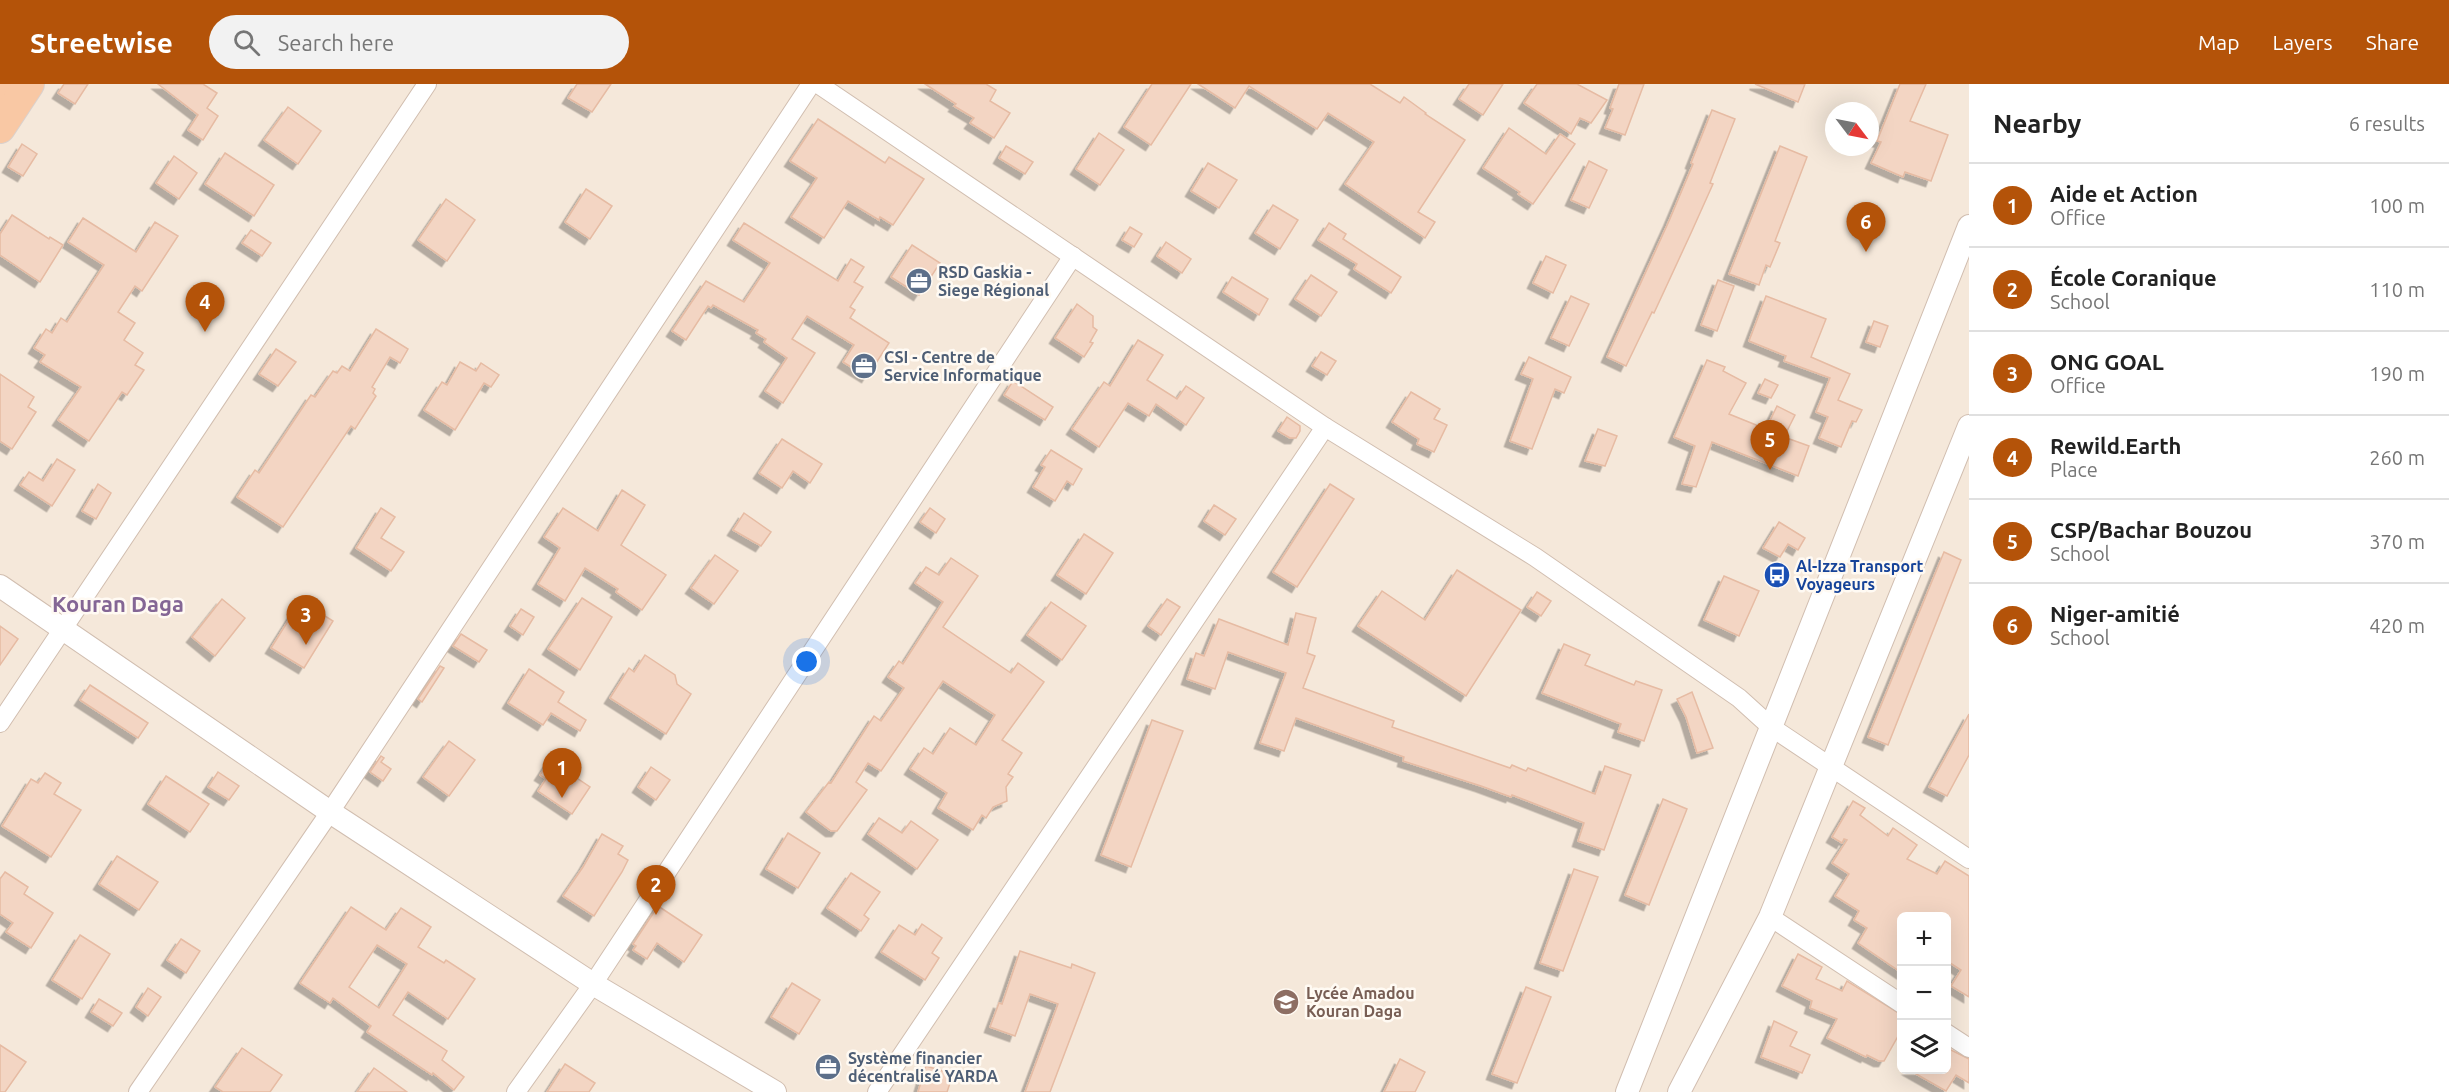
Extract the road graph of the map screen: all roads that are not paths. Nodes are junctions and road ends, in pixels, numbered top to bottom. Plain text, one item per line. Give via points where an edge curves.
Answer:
1 (4, 84) edge
2 (29, 84) edge
3 (427, 84) edge
4 (811, 84) edge
5 (818, 84) edge
6 (0, 89) edge
7 (0, 128) edge
8 (1969, 226) edge
9 (1073, 256) junction
10 (1969, 426) edge
11 (1325, 427) junction
12 (0, 586) edge
13 (63, 629) junction
14 (0, 723) edge
15 (1770, 727) junction
16 (1831, 767) junction
17 (330, 812) junction
18 (1969, 859) edge
19 (1770, 917) junction
20 (593, 984) junction
21 (1897, 1001) edge
22 (1951, 1037) edge
23 (1969, 1048) edge
24 (138, 1092) edge
25 (516, 1092) edge
26 (775, 1092) edge
27 (877, 1092) edge
28 (1627, 1092) edge
29 (1679, 1092) edge

1 - 6 highway
2 - 7 highway
3 - 13 street
4 - 17 street
5 - 9 street
8 - 15 street
9 - 11 street
9 - 20 street
10 - 16 street
11 - 15 street via 1535,557 1739,698
11 - 27 street
12 - 13 street
13 - 14 street
13 - 17 street
15 - 16 street
15 - 28 street
16 - 18 street
16 - 19 street
17 - 20 street
17 - 24 street
19 - 21 street
19 - 29 street
20 - 25 street
20 - 26 street
22 - 23 street

